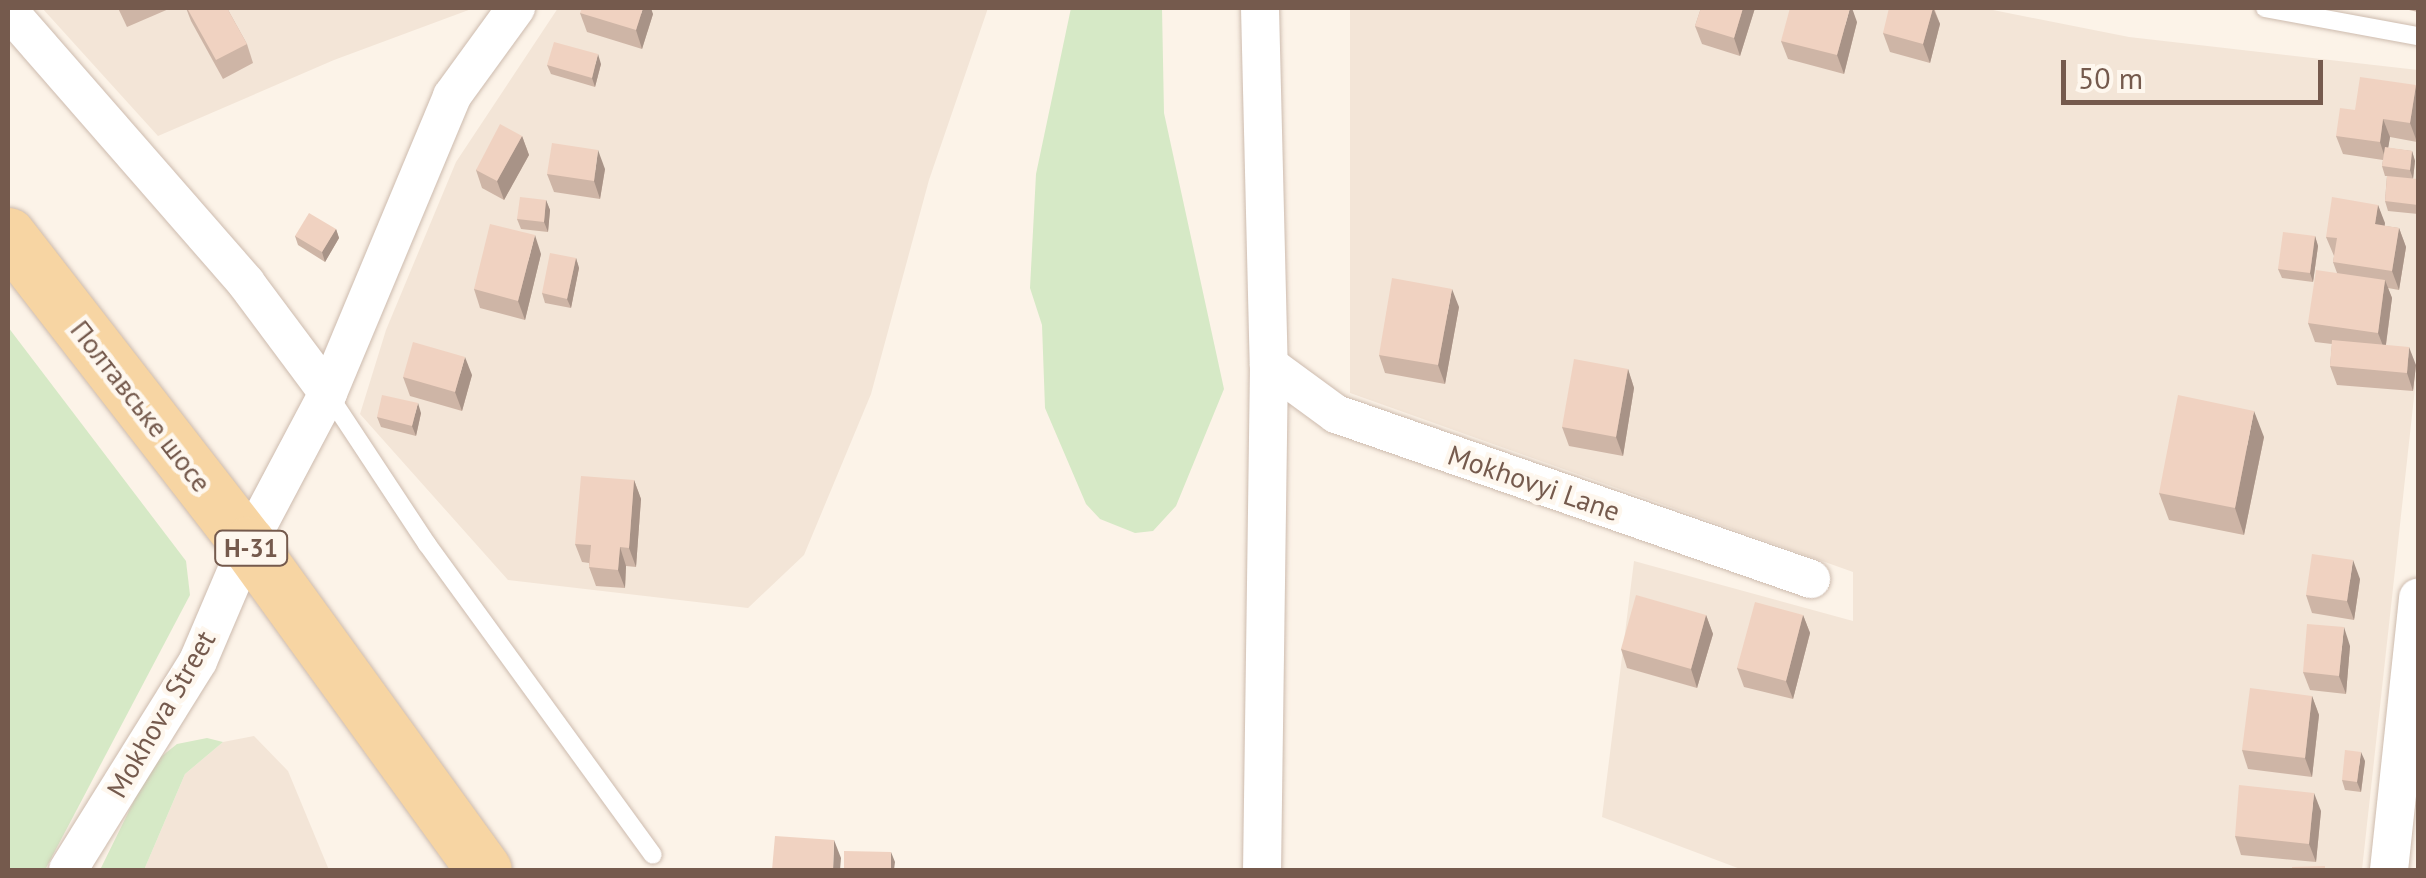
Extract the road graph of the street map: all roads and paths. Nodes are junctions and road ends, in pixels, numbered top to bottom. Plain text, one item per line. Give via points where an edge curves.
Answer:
1 (516, 8) edge
2 (1260, 8) edge
3 (2264, 8) edge
4 (8, 10) edge
5 (2418, 36) edge
6 (8, 235) edge
7 (1269, 365) junction
8 (328, 394) junction
9 (248, 544) junction
10 (1811, 578) dead end
11 (2418, 598) edge
12 (654, 855) dead end
13 (68, 870) edge
14 (484, 870) edge
15 (1262, 870) edge
16 (2388, 870) edge

1 - 8 street, Mokhova Street via 452,96
2 - 7 street
3 - 5 lane
4 - 8 street via 246,284
6 - 9 main road, Полтавське шосе / Н-31
7 - 10 street, Mokhovyi Lane via 1336,414
7 - 15 street
8 - 9 street, Mokhova Street
8 - 12 lane via 427,544
9 - 13 street, Mokhova Street via 198,661
9 - 14 main road, Полтавське шосе / Н-31
11 - 16 street

